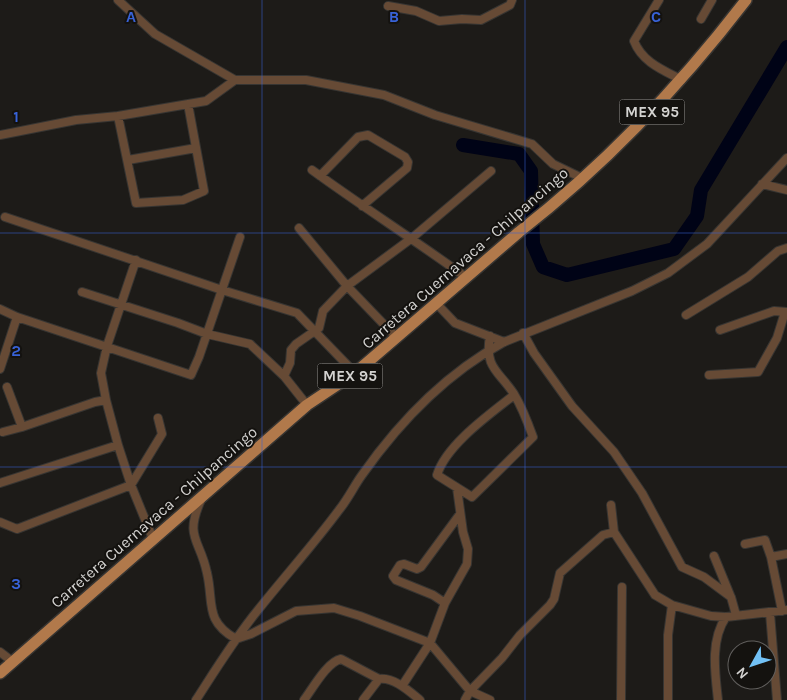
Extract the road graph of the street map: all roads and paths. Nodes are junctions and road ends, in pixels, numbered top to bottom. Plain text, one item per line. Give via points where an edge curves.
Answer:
1 (118, 0) edge
2 (512, 0) edge
3 (659, 0) edge
4 (712, 0) edge
5 (746, 0) edge
6 (388, 6) dead end
7 (701, 19) dead end
8 (235, 80) junction
9 (682, 80) junction
10 (188, 104) junction
11 (118, 116) junction
12 (0, 135) edge
13 (196, 148) junction
14 (786, 159) edge
15 (128, 160) junction
16 (312, 170) dead end
17 (491, 171) dead end
18 (320, 176) junction
19 (582, 178) junction
20 (762, 184) junction
21 (787, 190) edge
22 (362, 206) junction
23 (5, 217) dead end
24 (300, 228) dead end
25 (240, 238) dead end
26 (412, 238) junction
27 (787, 248) edge
28 (136, 260) junction
29 (467, 278) junction
30 (347, 286) junction
31 (222, 290) junction
32 (82, 292) dead end
33 (121, 304) junction
34 (437, 304) junction
35 (0, 309) edge
36 (786, 312) edge
37 (686, 316) dead end
38 (17, 317) junction
39 (720, 330) dead end
40 (315, 332) junction
41 (523, 333) junction
42 (207, 334) junction
43 (490, 336) junction
44 (397, 338) junction
45 (504, 342) junction
46 (107, 346) junction
47 (488, 351) junction
48 (0, 369) edge
49 (355, 373) junction
50 (709, 375) dead end
51 (284, 376) junction
52 (7, 387) dead end
53 (514, 395) junction
54 (106, 400) junction
55 (307, 405) junction
56 (158, 418) dead end
57 (22, 427) junction
58 (3, 432) dead end
59 (118, 445) junction
60 (0, 483) edge
61 (131, 485) junction
62 (457, 488) junction
63 (203, 496) junction
64 (611, 505) dead end
65 (460, 514) junction
66 (0, 522) edge
67 (614, 532) junction
68 (157, 536) junction
69 (745, 544) dead end
70 (787, 554) edge
71 (714, 556) dead end
72 (771, 557) junction
73 (622, 587) dead end
74 (731, 597) junction
75 (445, 603) junction
76 (672, 605) junction
77 (784, 611) edge
78 (770, 613) junction
79 (736, 615) junction
80 (726, 617) junction
81 (236, 639) junction
82 (430, 644) junction
83 (0, 652) edge
84 (12, 662) junction
85 (0, 673) edge
86 (379, 679) junction
87 (402, 686) junction
88 (470, 691) junction
89 (196, 700) edge
90 (304, 700) edge
91 (363, 700) edge
92 (419, 700) edge
93 (465, 700) edge
94 (490, 700) edge
95 (621, 700) edge
96 (668, 700) edge
97 (718, 700) edge
98 (776, 700) edge

1 - 8 street via 155,34
2 - 6 street via 510,5 481,20 439,20 416,11
3 - 9 street via 634,41 652,65
4 - 7 street
5 - 9 main road, Carretera Cuernavaca - Chilpancingo / MEX 95
8 - 10 street via 206,101
8 - 19 street via 306,80 384,96 532,144 552,164
9 - 19 main road, Carretera Cuernavaca - Chilpancingo / MEX 95 via 619,146
10 - 11 street
10 - 13 street
11 - 12 street via 76,120
11 - 15 street
13 - 15 street
13 - 15 street via 204,191 183,200 136,203
14 - 20 street
16 - 18 street
17 - 26 street
18 - 22 street
18 - 22 street via 363,135 405,157 407,168
19 - 29 main road, Carretera Cuernavaca - Chilpancingo / MEX 95
20 - 21 street
20 - 41 street via 706,244 668,274
22 - 26 street
23 - 28 street
24 - 30 street
25 - 31 street
26 - 29 street
26 - 30 street
27 - 37 street via 778,251 748,277
28 - 31 street
28 - 33 street
29 - 34 main road, Carretera Cuernavaca - Chilpancingo / MEX 95
30 - 40 street via 323,311
30 - 44 street
31 - 40 street via 297,313
31 - 42 street
32 - 33 street
33 - 42 street
33 - 46 street
34 - 43 street via 455,323
34 - 44 main road, Carretera Cuernavaca - Chilpancingo / MEX 95
35 - 38 street
36 - 39 street via 774,311
36 - 50 street via 758,372
38 - 46 street
38 - 48 street
40 - 49 street
40 - 51 street via 291,350
41 - 45 street
41 - 74 street via 572,406 614,452 642,493 682,567
42 - 46 street via 191,375
42 - 51 street via 250,344
43 - 45 street
43 - 47 street
44 - 49 main road, Carretera Cuernavaca - Chilpancingo / MEX 95
45 - 47 street
46 - 54 street via 101,372
47 - 53 street via 494,368
47 - 81 street via 438,388 404,423 363,474 340,510
49 - 55 main road, Carretera Cuernavaca - Chilpancingo / MEX 95
51 - 55 street
52 - 57 street
53 - 62 street via 470,431 439,467 437,475
53 - 62 street via 533,437 472,497
54 - 57 street
54 - 59 street
55 - 63 main road, Carretera Cuernavaca - Chilpancingo / MEX 95
56 - 61 street via 162,434
57 - 58 street
59 - 60 street
59 - 61 street
61 - 66 street via 18,528
61 - 68 street
62 - 65 street
63 - 68 main road, Carretera Cuernavaca - Chilpancingo / MEX 95
63 - 81 street via 192,526 194,540 207,573 216,621 224,632
64 - 67 street
65 - 75 street via 468,564
65 - 75 street via 421,567 417,570 400,565 393,576
67 - 76 street via 654,595
67 - 88 street via 603,535 560,573 550,605
68 - 84 main road, Carretera Cuernavaca - Chilpancingo / MEX 95
69 - 72 street via 765,540
70 - 72 street
71 - 74 street
72 - 77 street
73 - 95 street
74 - 79 street
75 - 82 street
76 - 80 street
76 - 96 street via 668,635
77 - 78 street
78 - 79 street
78 - 98 street
79 - 80 street
80 - 97 street via 716,636
81 - 82 street via 296,611 334,608
81 - 89 street
82 - 87 street
82 - 88 street
83 - 84 street
84 - 85 main road, Carretera Cuernavaca - Chilpancingo / MEX 95
86 - 87 street
86 - 90 street via 341,659 336,660
86 - 91 street
87 - 92 street
88 - 93 street
88 - 94 street

